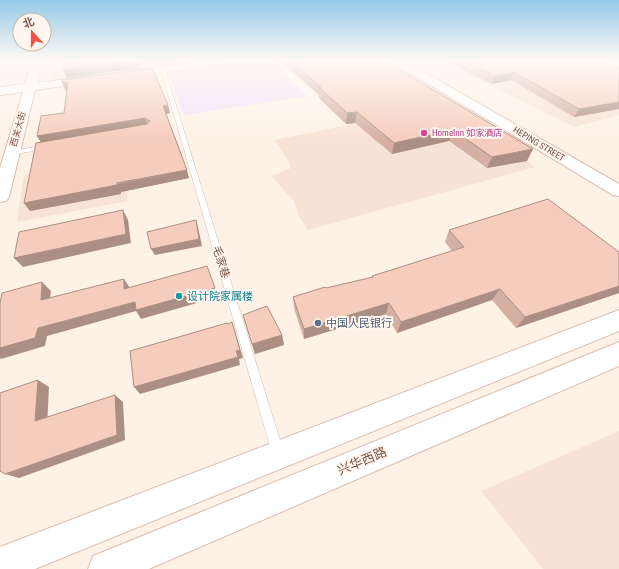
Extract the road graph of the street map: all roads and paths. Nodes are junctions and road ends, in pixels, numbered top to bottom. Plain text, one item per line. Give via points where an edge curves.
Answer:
1 (21, 88) edge
2 (30, 88) edge
3 (168, 88) edge
4 (443, 88) edge
5 (461, 88) edge
6 (0, 91) edge
7 (56, 145) edge
8 (11, 153) junction
9 (592, 160) dead end
10 (619, 191) edge
11 (0, 197) edge
12 (619, 320) edge
13 (619, 354) edge
14 (279, 454) junction
15 (0, 565) edge
16 (106, 569) edge

1 - 6 main road
2 - 8 main road, 西关大街
3 - 14 lane, 毛家巷
4 - 10 main road, HEPING STREET
5 - 9 main road, HEPING STREET
7 - 8 lane
8 - 11 main road, 西关大街
12 - 14 main road
13 - 16 main road, 兴华西路
14 - 15 main road

